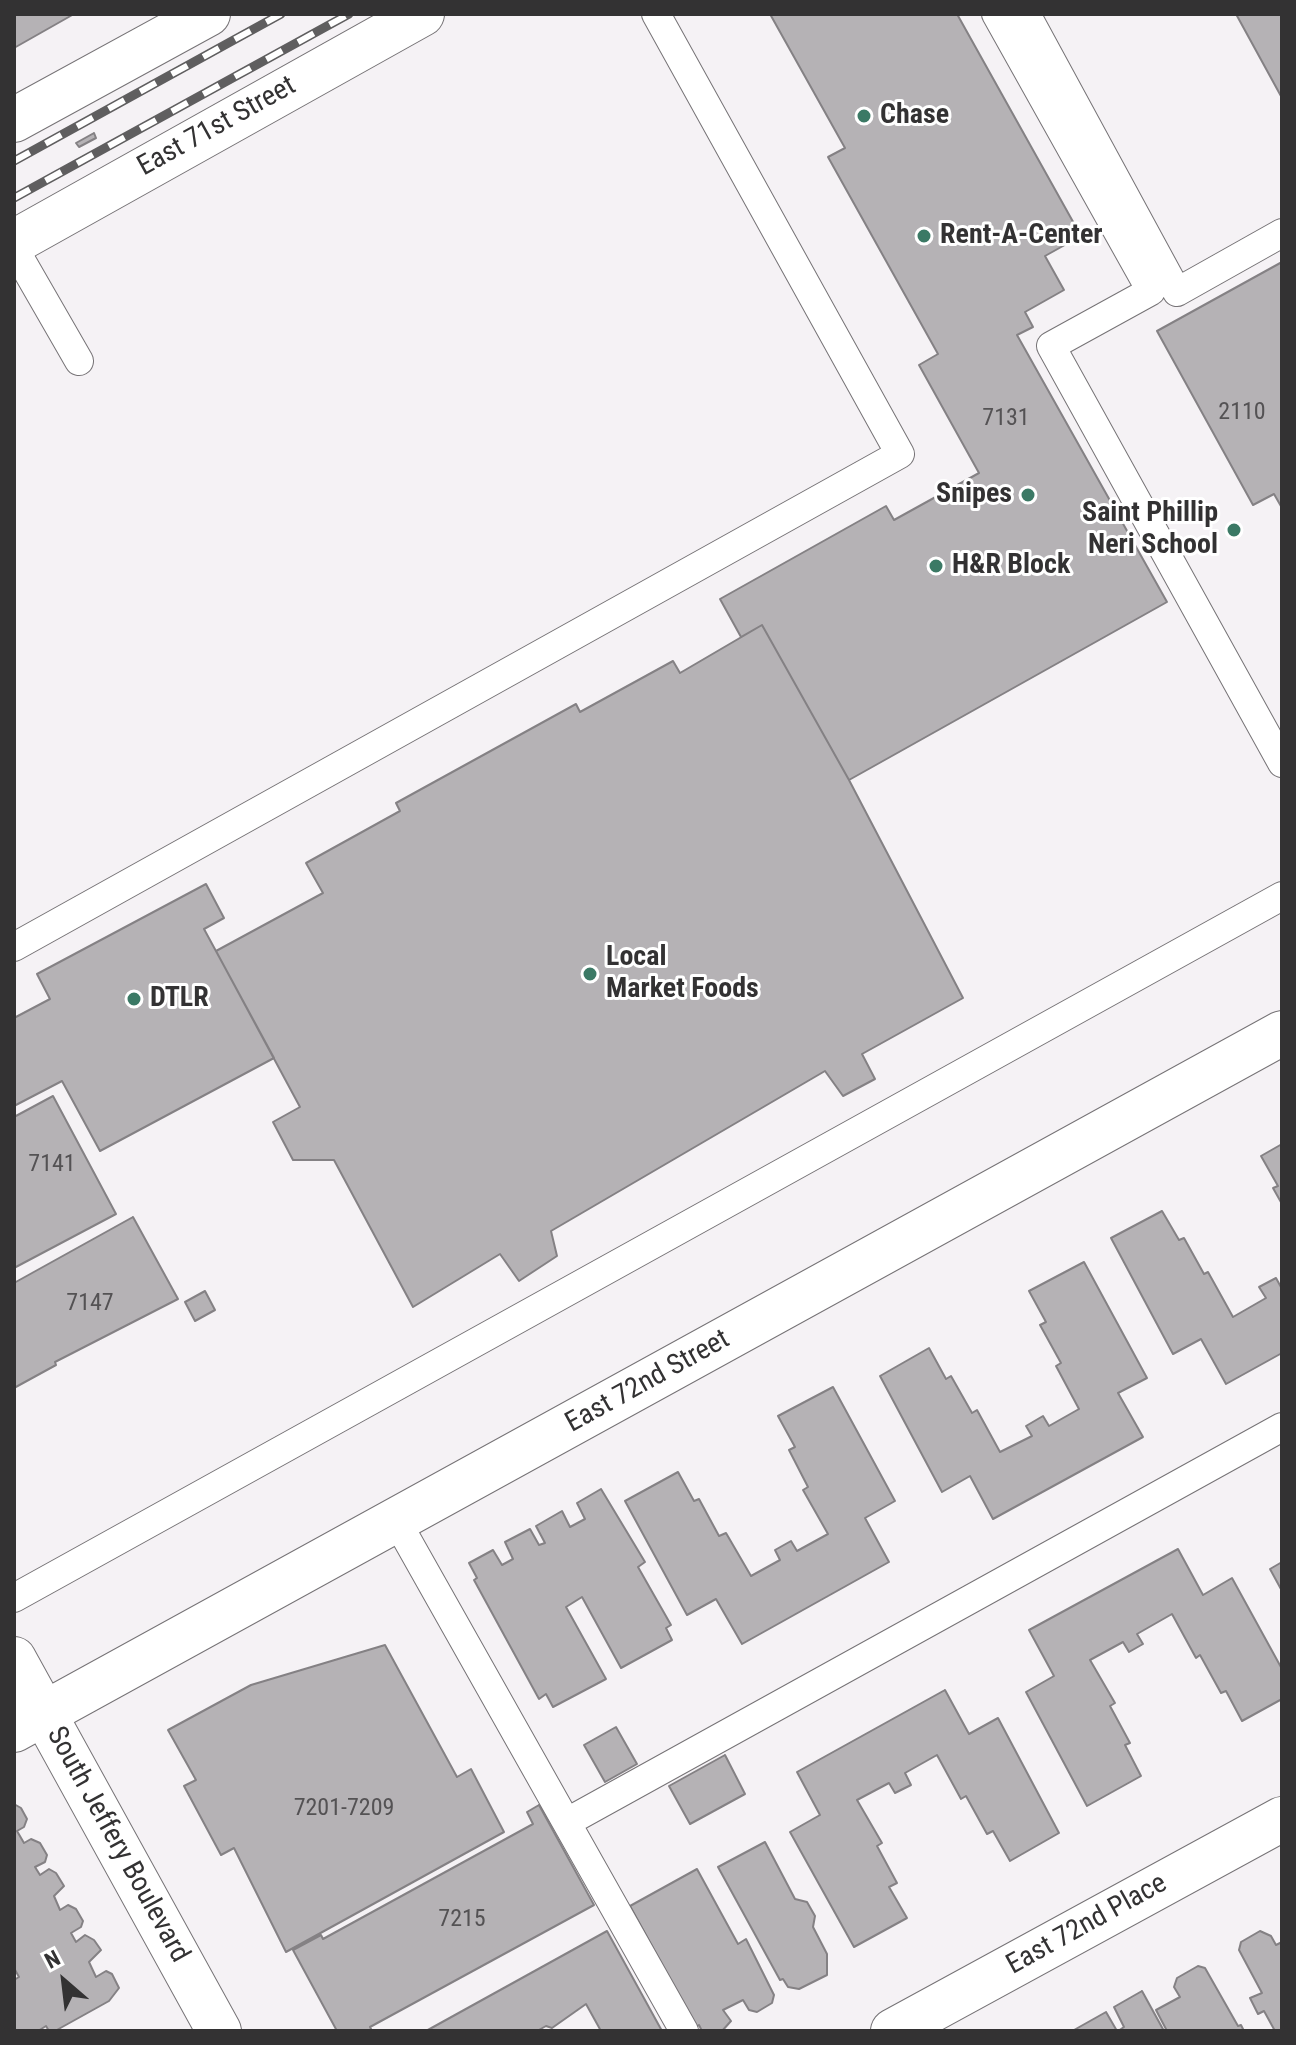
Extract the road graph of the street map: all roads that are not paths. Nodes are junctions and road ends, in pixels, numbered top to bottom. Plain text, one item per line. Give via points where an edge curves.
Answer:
1 (208, 14) edge
2 (422, 14) edge
3 (656, 14) edge
4 (996, 14) edge
5 (1026, 14) edge
6 (14, 120) edge
7 (1282, 233) edge
8 (14, 242) edge
9 (14, 248) edge
10 (79, 361) dead end
11 (1282, 763) edge
12 (1282, 896) edge
13 (14, 947) edge
14 (1282, 1033) edge
15 (1282, 1427) edge
16 (396, 1520) junction
17 (14, 1598) edge
18 (14, 1659) edge
19 (29, 1722) edge
20 (1282, 1819) edge
21 (569, 1821) junction
22 (208, 2027) edge
23 (684, 2031) edge
24 (893, 2031) edge

1 - 6 street
2 - 8 street, East 71st Street
3 - 13 lane via 900,454
4 - 11 lane via 1151,291 1051,346
5 - 7 lane via 1177,292
9 - 10 lane
12 - 17 lane
14 - 16 street, East 72nd Street
15 - 21 lane
16 - 19 street, East 72nd Street
16 - 21 lane
18 - 19 street, South Jeffery Boulevard
19 - 22 street, South Jeffery Boulevard
20 - 24 street, East 72nd Place
21 - 23 lane

